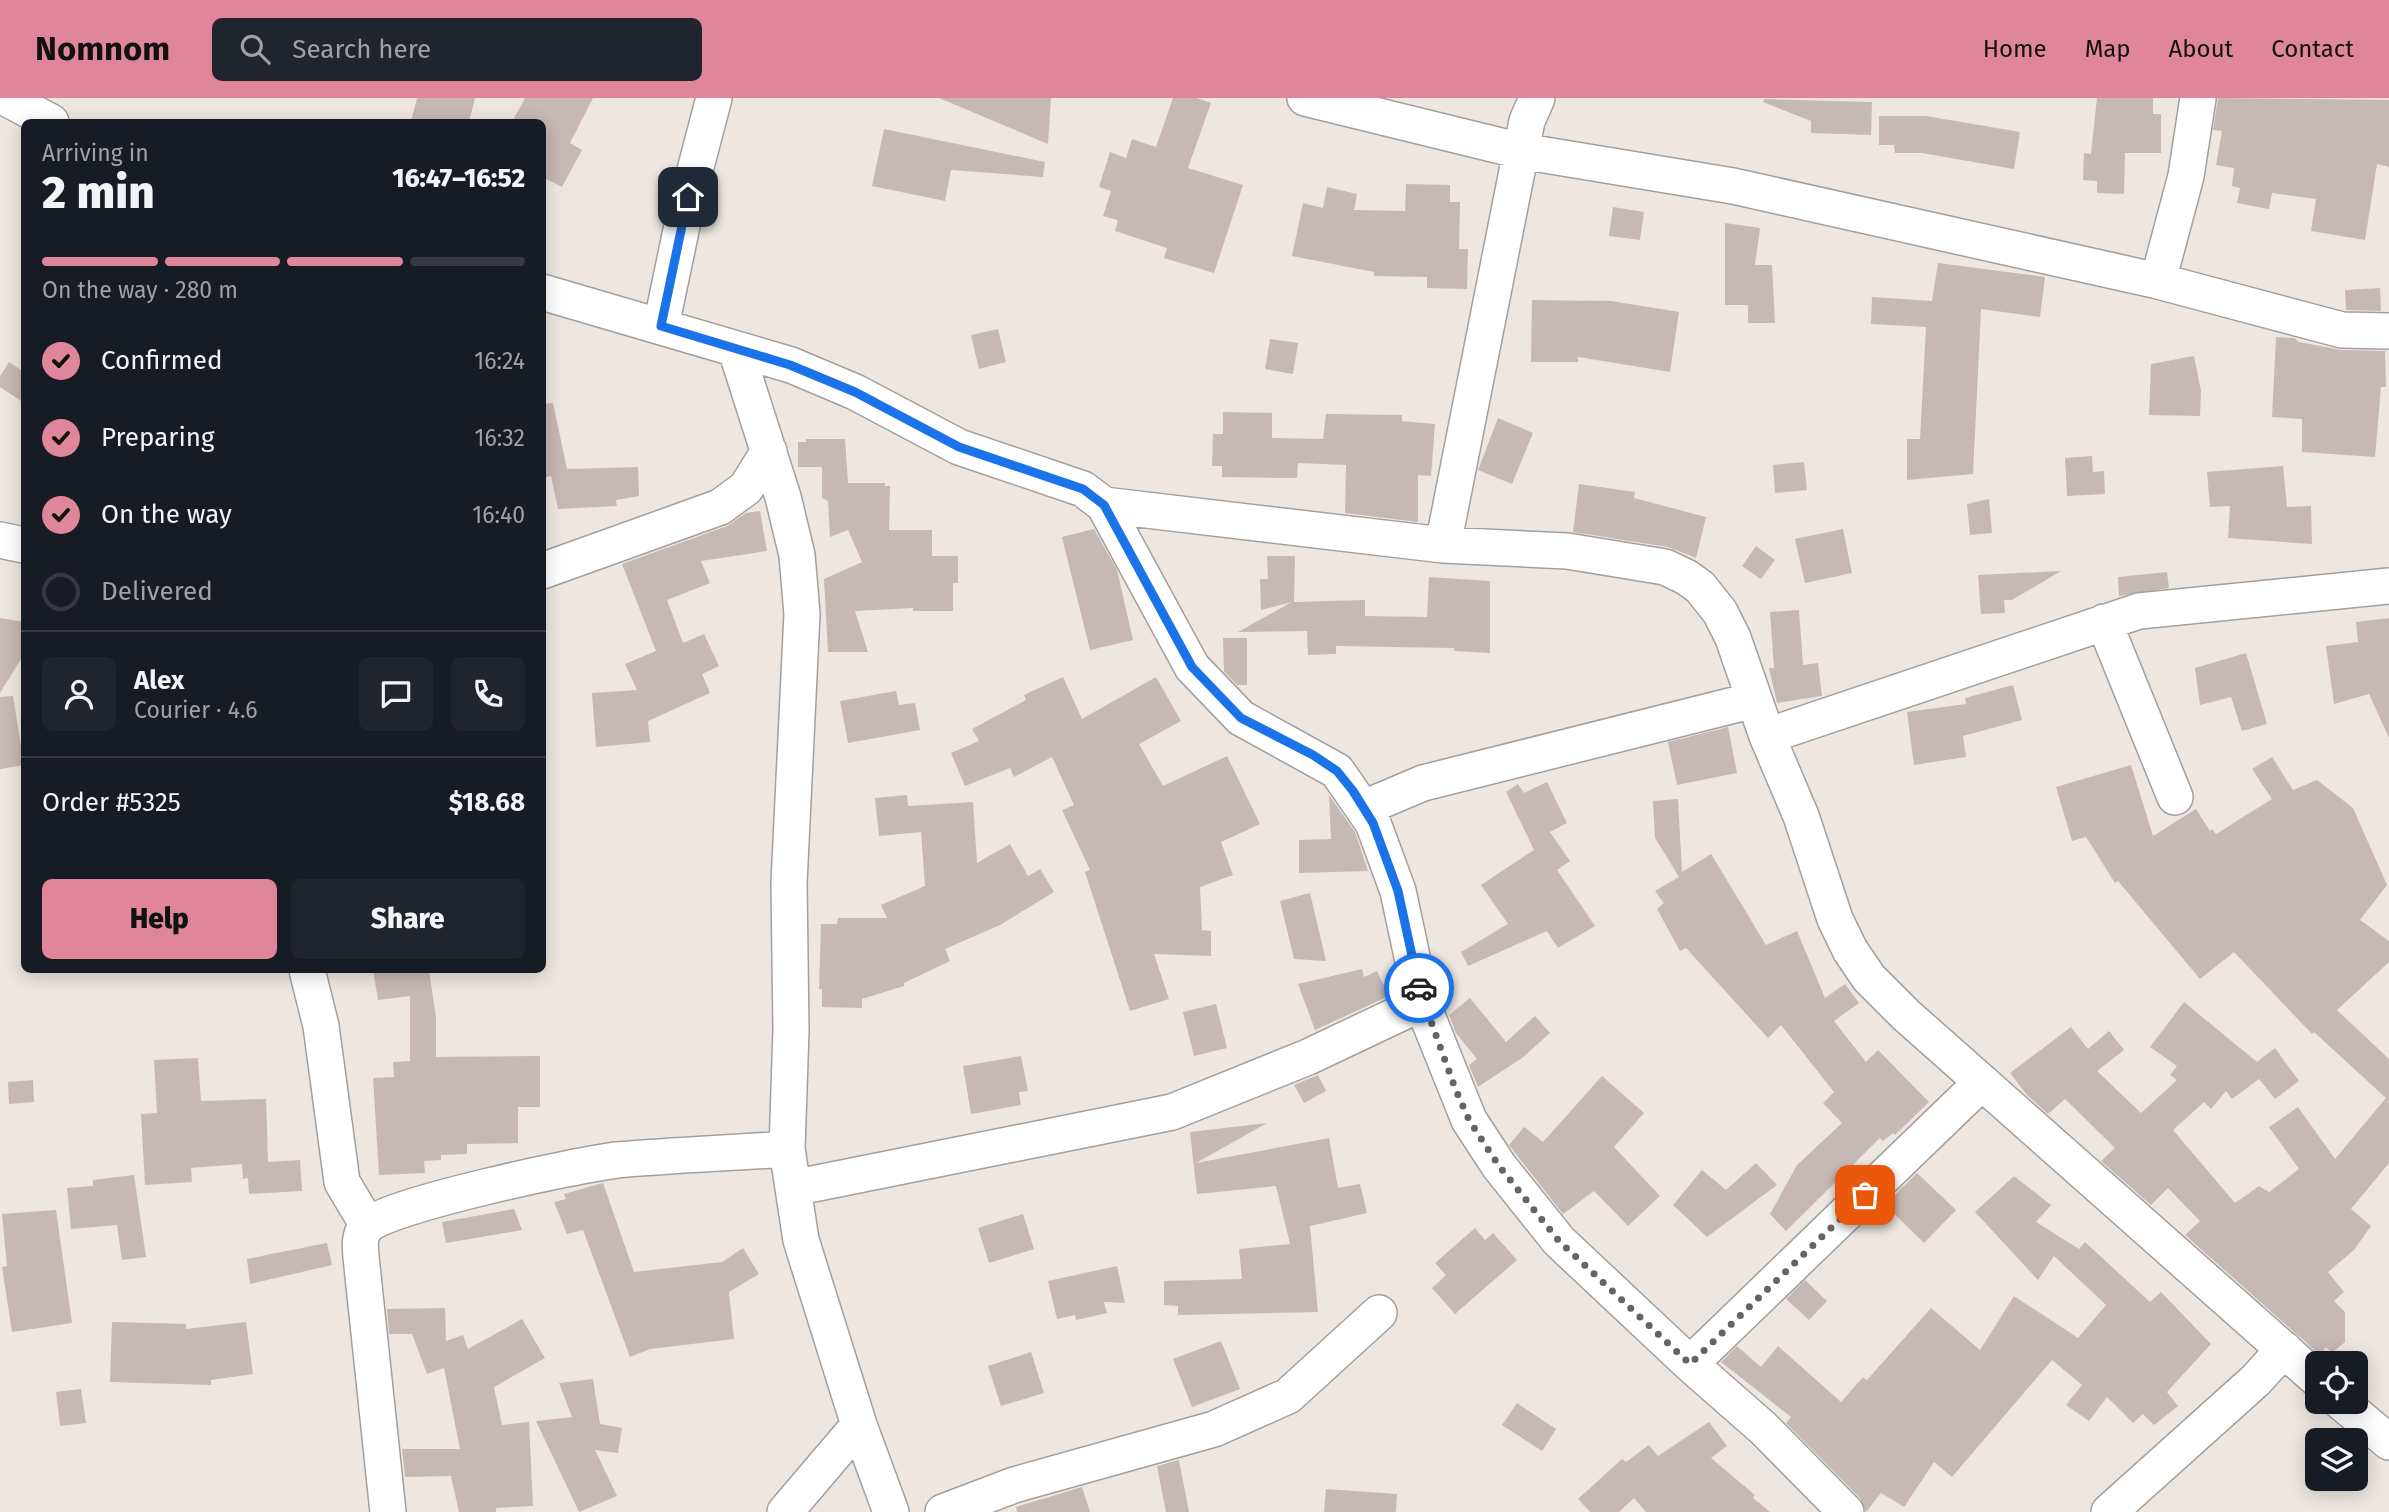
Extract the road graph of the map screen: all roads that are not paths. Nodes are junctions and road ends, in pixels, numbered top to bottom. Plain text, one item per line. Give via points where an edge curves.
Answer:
1 (6, 98) edge
2 (714, 98) edge
3 (1305, 98) edge
4 (1537, 98) edge
5 (2198, 98) edge
6 (45, 119) edge
7 (1521, 151) junction
8 (2158, 281) junction
9 (546, 293) edge
10 (661, 326) junction
11 (2389, 331) edge
12 (736, 350) junction
13 (769, 452) junction
14 (1104, 505) junction
15 (0, 540) edge
16 (21, 544) edge
17 (1443, 545) junction
18 (546, 570) edge
19 (2389, 586) edge
20 (2104, 622) junction
21 (1754, 700) junction
22 (1766, 736) junction
23 (2175, 797) dead end
24 (1364, 808) junction
25 (308, 973) edge
26 (1422, 1003) junction
27 (1982, 1082) junction
28 (787, 1149) junction
29 (793, 1188) junction
30 (367, 1224) junction
31 (1379, 1313) dead end
32 (2284, 1349) junction
33 (1690, 1364) junction
34 (2305, 1368) edge
35 (2356, 1414) edge
36 (859, 1425) junction
37 (2389, 1442) edge
38 (388, 1512) edge
39 (785, 1512) edge
40 (891, 1512) edge
41 (943, 1512) edge
42 (1846, 1512) edge
43 (2109, 1512) edge

1 - 6 street
2 - 10 street
3 - 7 street
4 - 7 street
5 - 8 street via 2186,176
7 - 8 street via 1733,186
7 - 17 street
8 - 11 street via 2342,330
9 - 10 street
10 - 12 street
12 - 13 street
12 - 14 street via 790,365 855,392 959,447 1083,489
13 - 18 street via 746,488 720,507
13 - 28 street via 797,555 802,614 789,883
14 - 17 street
14 - 24 street via 1192,667 1241,718 1337,771
15 - 16 street
17 - 21 street via 1594,555 1665,567 1686,577 1720,612
19 - 20 street via 2139,611
20 - 22 street
20 - 23 street
21 - 22 street
21 - 24 street via 1423,783
22 - 27 street via 1850,950 1869,978
24 - 26 street via 1398,891
25 - 30 street via 321,1026 342,1182
26 - 29 street via 1308,1057 1172,1112
26 - 33 street via 1469,1120 1499,1166 1559,1241
27 - 32 street
27 - 33 street
28 - 29 street
28 - 30 street via 614,1160 445,1198
29 - 36 street via 801,1240
30 - 38 street via 360,1239 361,1257
31 - 41 street via 1288,1396 1213,1429 1014,1485
32 - 34 street
32 - 43 street via 2219,1415
33 - 42 street via 1763,1428
35 - 37 street
36 - 39 street
36 - 40 street

